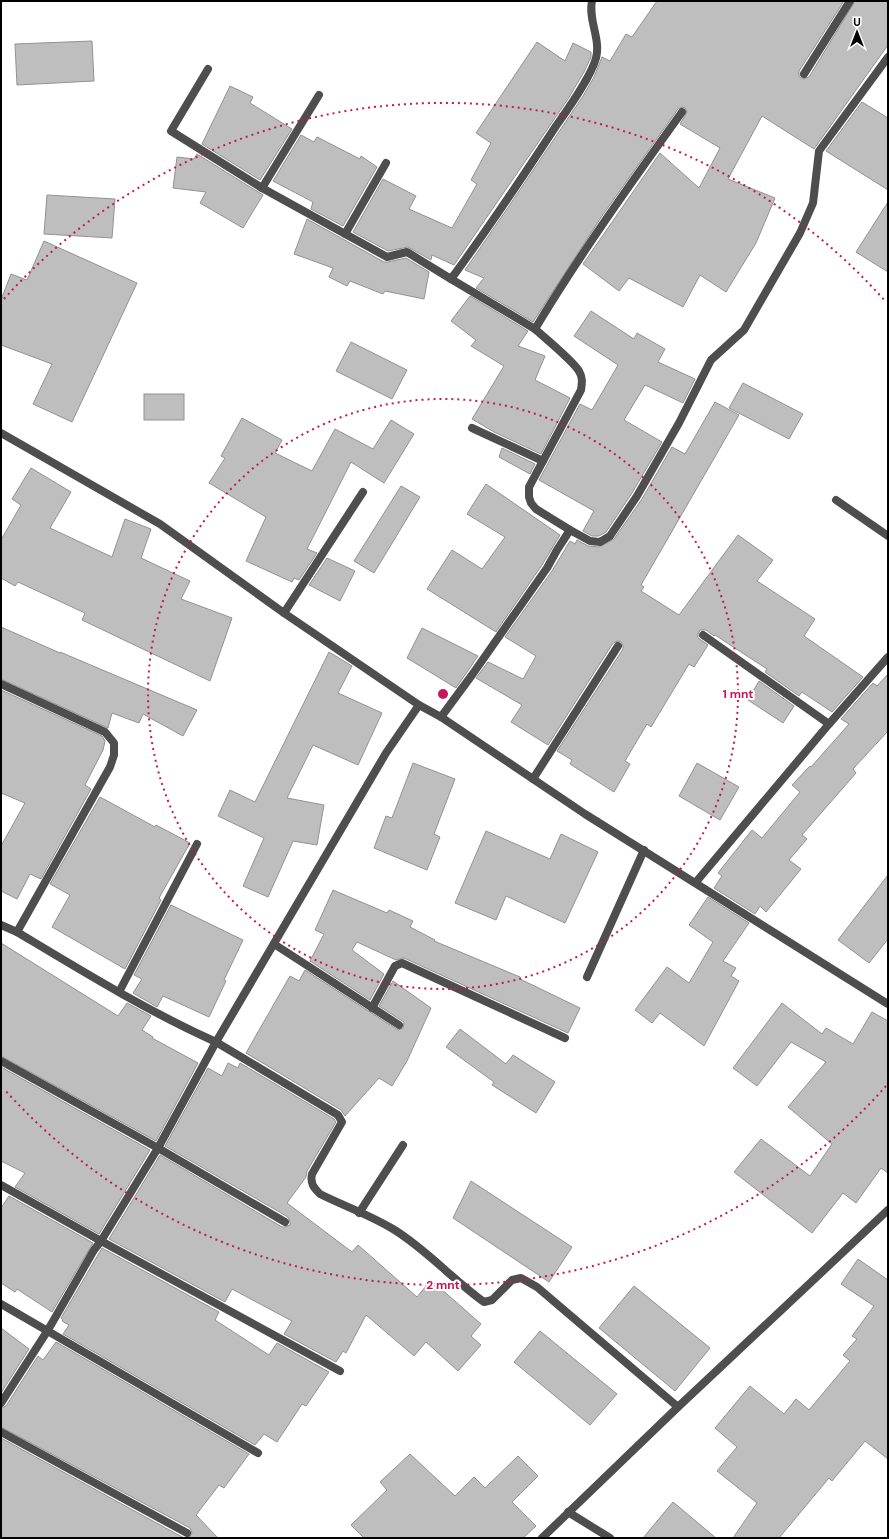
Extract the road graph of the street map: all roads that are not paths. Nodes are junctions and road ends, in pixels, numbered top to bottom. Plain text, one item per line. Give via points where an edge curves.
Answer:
1 (592, 1) edge
2 (850, 1) edge
3 (888, 57) edge
4 (208, 69) dead end
5 (804, 74) dead end
6 (319, 94) dead end
7 (682, 112) dead end
8 (386, 163) dead end
9 (262, 188) junction
10 (345, 234) junction
11 (451, 279) junction
12 (535, 329) junction
13 (472, 428) dead end
14 (1, 433) edge
15 (543, 461) junction
16 (363, 492) dead end
17 (836, 500) dead end
18 (570, 530) junction
19 (888, 536) edge
20 (284, 613) junction
21 (703, 635) dead end
22 (618, 646) dead end
23 (888, 657) edge
24 (1, 684) edge
25 (419, 705) junction
26 (441, 717) junction
27 (829, 724) junction
28 (533, 778) junction
29 (197, 844) dead end
30 (644, 850) junction
31 (696, 882) junction
32 (1, 925) edge
33 (17, 932) junction
34 (274, 944) junction
35 (587, 977) dead end
36 (119, 992) junction
37 (888, 1004) edge
38 (372, 1008) junction
39 (399, 1025) dead end
40 (565, 1038) dead end
41 (216, 1042) junction
42 (1, 1060) edge
43 (403, 1145) dead end
44 (158, 1148) junction
45 (1, 1185) edge
46 (888, 1210) edge
47 (359, 1213) junction
48 (285, 1222) dead end
49 (100, 1241) junction
50 (1, 1304) edge
51 (48, 1330) junction
52 (340, 1372) dead end
53 (1, 1403) edge
54 (678, 1407) junction
55 (1, 1432) edge
56 (258, 1454) dead end
57 (568, 1512) junction
58 (187, 1534) dead end
59 (542, 1538) edge
60 (610, 1538) edge

1 - 11 street via 591,19 596,36 596,57 591,70 494,221
2 - 5 street
3 - 18 street via 820,151 813,203 800,233 744,330 711,360 679,423 637,496 610,536 600,542 590,541
4 - 9 street via 171,131
6 - 9 street
7 - 12 street via 601,226
8 - 10 street
9 - 10 street
10 - 11 street via 387,257 407,252
11 - 12 street
12 - 15 street via 573,364 583,381 581,390
13 - 15 street
14 - 20 street via 160,524
15 - 18 street via 529,487 531,503 536,509
16 - 20 street
17 - 19 street
18 - 26 street via 547,568
20 - 25 street
21 - 27 street
22 - 28 street
23 - 27 street
24 - 33 street via 105,732 114,743 110,767
25 - 26 street
25 - 34 street via 386,753
26 - 28 street
27 - 31 street
28 - 30 street
29 - 36 street
30 - 31 street
30 - 35 street
31 - 37 street
32 - 33 street
33 - 36 street
34 - 38 street
34 - 41 street
36 - 41 street via 177,1025
38 - 39 street
38 - 40 street via 396,966 402,963
41 - 44 street
41 - 47 street via 338,1115 342,1122 310,1180 320,1194
42 - 44 street
43 - 47 street
44 - 48 street
44 - 49 street
45 - 49 street
46 - 54 street
47 - 54 street via 392,1229 418,1247 484,1302 492,1300 512,1280 521,1278 537,1287
49 - 51 street
49 - 52 street
50 - 51 street
51 - 53 street
51 - 56 street
54 - 57 street
55 - 58 street
57 - 59 street
57 - 60 street

